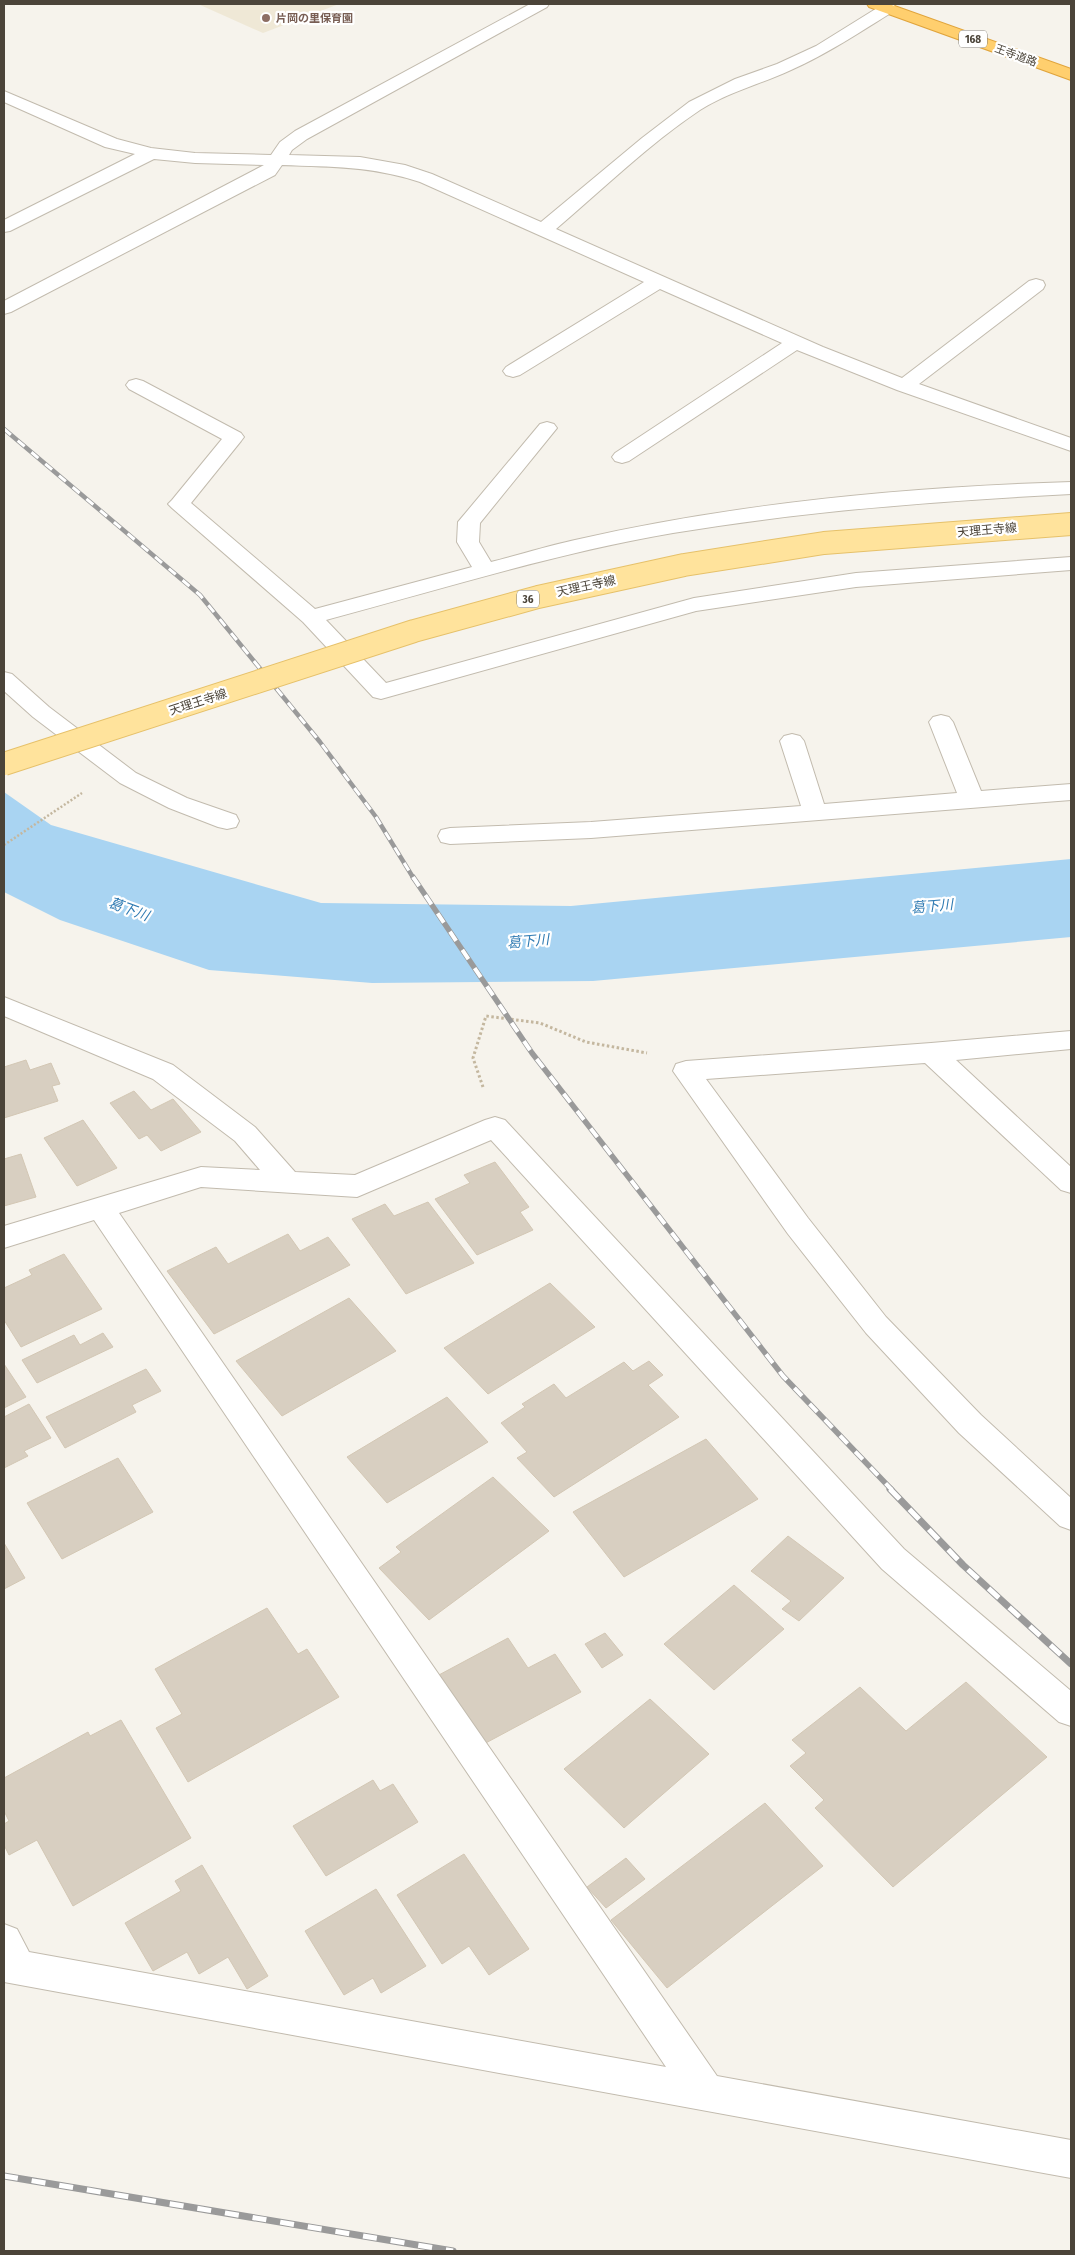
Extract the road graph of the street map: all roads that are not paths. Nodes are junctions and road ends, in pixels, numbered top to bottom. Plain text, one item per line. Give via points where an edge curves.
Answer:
1 (541, 4) edge
2 (882, 6) edge
3 (1071, 75) edge
4 (4, 96) edge
5 (151, 153) junction
6 (278, 159) junction
7 (4, 227) edge
8 (542, 230) junction
9 (657, 282) junction
10 (1036, 285) dead end
11 (4, 308) edge
12 (796, 342) junction
13 (513, 371) dead end
14 (136, 385) dead end
15 (904, 386) junction
16 (548, 428) dead end
17 (1071, 445) edge
18 (622, 457) dead end
19 (1071, 488) edge
20 (1071, 524) edge
21 (1071, 564) edge
22 (484, 569) junction
23 (311, 617) junction
24 (4, 679) edge
25 (941, 722) dead end
26 (792, 741) dead end
27 (4, 764) edge
28 (1071, 792) edge
29 (972, 800) junction
30 (815, 812) junction
31 (228, 821) dead end
32 (450, 836) dead end
33 (4, 1006) edge
34 (1071, 1040) edge
35 (932, 1053) junction
36 (287, 1182) junction
37 (1071, 1183) edge
38 (100, 1206) junction
39 (4, 1237) edge
40 (1071, 1517) edge
41 (1071, 1710) edge
42 (8, 1957) edge
43 (706, 2093) junction
44 (1071, 2159) edge

1 - 6 street via 301,135 286,146
2 - 3 highway, 王寺道路 / 168
2 - 8 street via 822,49 695,106
4 - 5 street via 111,143
5 - 6 street via 195,158
5 - 7 street
6 - 8 street via 360,162 399,169
6 - 11 street via 268,171
8 - 9 street
9 - 12 street
9 - 13 street
10 - 15 street
12 - 15 street
12 - 18 street
14 - 23 street via 234,437 179,504
15 - 17 street
16 - 22 street via 469,522 468,542
19 - 22 street via 822,504 673,527
20 - 27 main road, 天理王寺線 / 36, bridge via 824,544 684,565 538,597 414,631
21 - 23 street via 856,580 694,605 381,692
22 - 23 street
24 - 31 street via 41,712 128,778 178,803
25 - 29 street
26 - 30 street
28 - 29 street
29 - 30 street
30 - 32 street via 591,830
33 - 36 street via 163,1072 245,1134
34 - 35 street
35 - 37 street
35 - 40 street via 686,1071 798,1226 876,1325 970,1424
36 - 38 street via 201,1178
36 - 41 street via 358,1186 496,1127 893,1558
38 - 39 street
38 - 43 street
42 - 43 street
43 - 44 street

